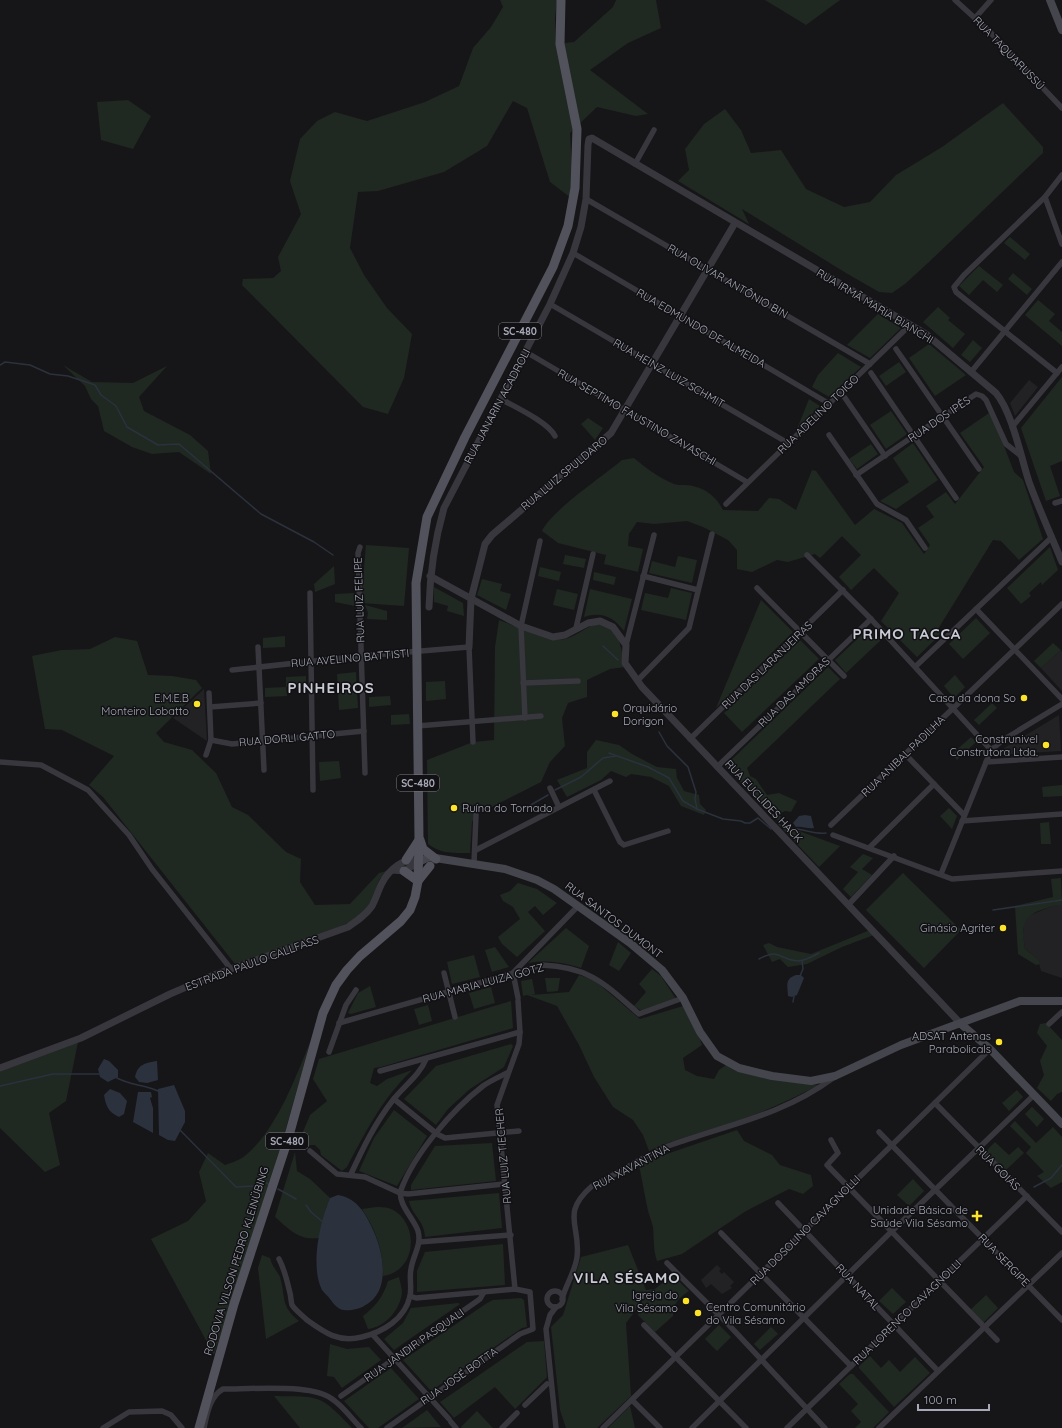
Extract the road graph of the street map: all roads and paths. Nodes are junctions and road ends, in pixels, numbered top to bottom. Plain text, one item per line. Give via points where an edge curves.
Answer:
1 (561, 0) edge
2 (955, 0) edge
3 (991, 0) edge
4 (1050, 0) edge
5 (975, 18) junction
6 (1062, 30) edge
7 (1062, 108) edge
8 (654, 130) dead end
9 (590, 138) joint
10 (635, 164) junction
11 (1062, 176) edge
12 (1045, 197) junction
13 (586, 199) junction
14 (735, 223) junction
15 (1062, 244) edge
16 (573, 253) junction
17 (1062, 262) edge
18 (708, 269) junction
19 (550, 304) junction
20 (680, 317) junction
21 (910, 325) junction
22 (1004, 331) junction
23 (896, 349) dead end
24 (526, 352) junction
25 (653, 364) junction
26 (870, 364) junction
27 (1062, 367) edge
28 (971, 372) junction
29 (871, 373) dead end
30 (1057, 373) junction
31 (845, 398) dead end
32 (501, 399) junction
33 (828, 403) junction
34 (626, 410) junction
35 (942, 417) junction
36 (1012, 427) junction
37 (829, 435) dead end
38 (555, 436) dead end
39 (914, 436) junction
40 (788, 443) junction
41 (885, 456) junction
42 (1021, 456) junction
43 (978, 469) dead end
44 (856, 475) junction
45 (747, 482) junction
46 (956, 498) dead end
47 (1062, 501) edge
48 (1055, 503) dead end
49 (726, 504) dead end
50 (712, 534) dead end
51 (654, 535) dead end
52 (1052, 537) junction
53 (540, 540) dead end
54 (360, 547) dead end
55 (925, 548) dead end
56 (593, 554) dead end
57 (807, 555) dead end
58 (1062, 562) edge
59 (430, 576) junction
60 (643, 576) junction
61 (757, 588) dead end
62 (698, 590) junction
63 (843, 590) junction
64 (310, 593) dead end
65 (471, 599) junction
66 (1062, 604) edge
67 (429, 607) dead end
68 (976, 609) junction
69 (871, 619) junction
70 (521, 626) junction
71 (576, 628) junction
72 (801, 632) junction
73 (626, 645) junction
74 (258, 647) dead end
75 (469, 647) junction
76 (1014, 649) junction
77 (416, 651) junction
78 (361, 656) junction
79 (828, 660) junction
80 (311, 661) junction
81 (916, 666) junction
82 (258, 667) junction
83 (232, 670) dead end
84 (844, 676) dead end
85 (638, 680) junction
86 (578, 681) dead end
87 (524, 683) junction
88 (209, 693) dead end
89 (1062, 699) edge
90 (260, 703) junction
91 (1062, 704) edge
92 (210, 707) junction
93 (953, 708) junction
94 (541, 716) dead end
95 (525, 718) junction
96 (472, 722) junction
97 (417, 726) junction
98 (364, 731) junction
99 (313, 736) junction
100 (690, 739) junction
101 (211, 740) junction
102 (261, 741) junction
103 (473, 742) dead end
104 (991, 750) junction
105 (905, 754) junction
106 (206, 755) dead end
107 (1062, 757) edge
108 (0, 762) edge
109 (986, 762) junction
110 (717, 767) junction
111 (264, 770) dead end
112 (365, 773) dead end
113 (610, 781) dead end
114 (934, 784) junction
115 (550, 788) dead end
116 (313, 790) dead end
117 (594, 790) junction
118 (559, 807) junction
119 (1062, 814) edge
120 (476, 815) dead end
121 (963, 818) junction
122 (831, 825) dead end
123 (668, 831) dead end
124 (833, 835) dead end
125 (419, 839) junction
126 (869, 848) junction
127 (476, 850) junction
128 (894, 856) junction
129 (406, 860) junction
130 (419, 862) junction
131 (433, 862) junction
132 (474, 863) junction
133 (393, 870) junction
134 (404, 871) junction
135 (1062, 871) edge
136 (940, 874) junction
137 (418, 881) junction
138 (849, 904) junction
139 (578, 906) junction
140 (231, 969) junction
141 (444, 973) dead end
142 (513, 973) junction
143 (356, 990) dead end
144 (449, 992) junction
145 (683, 998) junction
146 (1062, 1002) edge
147 (1062, 1012) edge
148 (455, 1017) dead end
149 (338, 1023) junction
150 (961, 1024) junction
151 (1049, 1024) dead end
152 (520, 1032) junction
153 (990, 1049) junction
154 (329, 1052) dead end
155 (426, 1059) junction
156 (0, 1068) edge
157 (380, 1071) dead end
158 (507, 1073) junction
159 (835, 1076) junction
160 (1034, 1095) junction
161 (394, 1099) junction
162 (935, 1103) junction
163 (1062, 1124) edge
164 (519, 1131) dead end
165 (879, 1132) dead end
166 (500, 1133) junction
167 (437, 1134) junction
168 (831, 1140) dead end
169 (892, 1144) junction
170 (979, 1149) junction
171 (310, 1151) dead end
172 (351, 1174) junction
173 (504, 1184) junction
174 (848, 1188) junction
175 (936, 1190) junction
176 (400, 1192) junction
177 (1027, 1196) junction
178 (778, 1203) dead end
179 (804, 1230) junction
180 (891, 1232) junction
181 (1062, 1232) edge
182 (721, 1233) dead end
183 (511, 1235) junction
184 (983, 1238) junction
185 (420, 1242) junction
186 (1062, 1254) edge
187 (279, 1259) dead end
188 (667, 1263) dead end
189 (762, 1273) junction
190 (847, 1276) junction
191 (939, 1282) junction
192 (1029, 1285) junction
193 (565, 1287) junction
194 (515, 1290) junction
195 (484, 1292) junction
196 (555, 1292) junction
197 (410, 1296) junction
198 (562, 1298) junction
199 (548, 1304) junction
200 (556, 1307) junction
201 (550, 1315) junction
202 (720, 1315) junction
203 (804, 1318) junction
204 (1062, 1320) edge
205 (893, 1324) junction
206 (644, 1325) dead end
207 (985, 1328) junction
208 (373, 1335) junction
209 (997, 1340) dead end
210 (675, 1357) junction
211 (394, 1358) junction
212 (761, 1360) junction
213 (851, 1366) junction
214 (938, 1371) junction
215 (547, 1384) dead end
216 (341, 1396) dead end
217 (429, 1397) junction
218 (632, 1400) junction
219 (719, 1400) junction
220 (525, 1405) dead end
221 (808, 1408) junction
222 (517, 1413) dead end
223 (103, 1428) edge
224 (182, 1428) edge
225 (199, 1428) edge
226 (204, 1428) edge
227 (361, 1428) edge
228 (387, 1428) edge
229 (456, 1428) edge
230 (502, 1428) edge
231 (556, 1428) edge
232 (603, 1428) edge
233 (660, 1428) edge
234 (692, 1428) edge
235 (746, 1428) edge
236 (787, 1428) edge
237 (825, 1428) edge
238 (879, 1428) edge

1 - 77 main road, RODOVIA VILSON PEDRO KLEINÜBING / SC-480 via 560,44 577,129 575,188 569,219 553,267 465,436 427,517 416,582
2 - 5 street, RUA TAQUARUSSÚ
3 - 5 street
4 - 6 main road
5 - 7 street, RUA TAQUARUSSÚ
8 - 10 street
9 - 10 street, RUA IRMÃ MARIA BIANCHI
9 - 13 street, RUA JANARIN ACADROLI
10 - 14 street, RUA IRMÃ MARIA BIANCHI
11 - 12 street
12 - 15 street
12 - 22 street via 964,274 954,287 956,292
13 - 16 street, RUA JANARIN ACADROLI
13 - 18 street, RUA OLIVAR ANTÔNIO BIN
14 - 18 street, RUA LUIZ SPULDARO
14 - 21 street, RUA IRMÃ MARIA BIANCHI
16 - 19 street, RUA JANARIN ACADROLI
16 - 20 street, RUA EDMUNDO DE ALMEIDA
17 - 22 street
18 - 20 street, RUA LUIZ SPULDARO
18 - 26 street, RUA OLIVAR ANTÔNIO BIN
19 - 24 street, RUA JANARIN ACADROLI
19 - 25 street, RUA HEINZ LUIZ SCHMIT
20 - 25 street, RUA LUIZ SPULDARO
20 - 33 street, RUA EDMUNDO DE ALMEIDA
21 - 26 street, RUA ADELINO TOIGO
21 - 28 street, RUA IRMÃ MARIA BIANCHI via 926,334
22 - 28 street
22 - 30 street
23 - 35 street
24 - 32 street, RUA JANARIN ACADROLI
24 - 34 street, RUA SEPTIMO FAUSTINO ZAVASCHI
25 - 34 street, RUA LUIZ SPULDARO
25 - 40 street, RUA HEINZ LUIZ SCHMIT
26 - 33 street, RUA ADELINO TOIGO
27 - 30 street
28 - 36 street, RUA IRMÃ MARIA BIANCHI via 1000,398
29 - 39 street
30 - 36 street
31 - 41 street
32 - 38 street via 545,425
32 - 59 street, RUA JANARIN ACADROLI via 444,508 434,542
33 - 40 street, RUA ADELINO TOIGO
34 - 45 street, RUA SEPTIMO FAUSTINO ZAVASCHI
34 - 65 street, RUA LUIZ SPULDARO via 611,433 492,535 485,544
35 - 39 street, RUA DOS IPÊS
35 - 42 street, RUA DOS IPÊS via 971,396 982,396 991,407 1006,444
35 - 43 street
36 - 42 street, RUA IRMÃ MARIA BIANCHI
37 - 44 street
39 - 41 street, RUA DOS IPÊS
39 - 46 street
40 - 45 street, RUA ADELINO TOIGO
41 - 44 street, RUA DOS IPÊS
42 - 52 street, RUA IRMÃ MARIA BIANCHI
44 - 55 street via 877,504 906,520
45 - 49 street, RUA ADELINO TOIGO
47 - 48 street
50 - 62 street
51 - 60 street
52 - 58 street, RUA IRMÃ MARIA BIANCHI
52 - 68 street
53 - 70 street
54 - 78 street, RUA LUIZ FELIPE via 358,553
56 - 71 street
57 - 63 street
59 - 65 street
59 - 67 street, RUA JANARIN ACADROLI
60 - 62 street
60 - 73 street
61 - 72 street
62 - 85 street via 689,628
63 - 69 street
63 - 72 street, RUA DAS LARANJEIRAS
64 - 80 street
65 - 70 street
65 - 75 street, RUA LUIZ SPULDARO
66 - 76 street, RUA ANIBAL PADILHA
68 - 76 street
68 - 81 street
69 - 79 street, RUA DAS AMORAS
69 - 81 street
70 - 71 street via 553,637 565,635
70 - 87 street
71 - 73 street via 594,622 606,623 618,631
72 - 79 street
72 - 100 street, RUA DAS LARANJEIRAS
73 - 85 street, RUA EUCLIDES HACK via 625,663
74 - 82 street
75 - 77 street, RUA AVELINO BATTISTI
75 - 96 street, RUA LUIZ SPULDARO
76 - 89 street
76 - 93 street, RUA ANIBAL PADILHA
77 - 78 street, RUA AVELINO BATTISTI
77 - 97 main road, RODOVIA VILSON PEDRO KLEINÜBING / SC-480
78 - 80 street, RUA AVELINO BATTISTI
78 - 98 street, RUA LUIZ FELIPE
79 - 84 street
79 - 110 street, RUA DAS AMORAS
80 - 82 street, RUA AVELINO BATTISTI
80 - 99 street
81 - 93 street
82 - 83 street, RUA AVELINO BATTISTI
82 - 90 street
85 - 100 street, RUA EUCLIDES HACK
86 - 87 street
87 - 95 street
88 - 92 street
90 - 92 street
90 - 102 street
91 - 104 street
92 - 101 street
93 - 104 street
93 - 105 street, RUA ANIBAL PADILHA
94 - 95 street
95 - 96 street
96 - 97 street
96 - 103 street, RUA LUIZ SPULDARO
97 - 125 main road, RODOVIA VILSON PEDRO KLEINÜBING / SC-480
98 - 99 street, RUA DORLI GATTO
98 - 112 street, RUA LUIZ FELIPE
99 - 102 street, RUA DORLI GATTO
99 - 116 street
100 - 110 street, RUA EUCLIDES HACK
101 - 102 street, RUA DORLI GATTO via 232,744
101 - 106 street
102 - 111 street
104 - 109 street
105 - 114 street
105 - 122 street, RUA ANIBAL PADILHA
107 - 109 street
108 - 140 street via 41,765 88,790 129,835 152,869
109 - 121 street
110 - 138 street, RUA EUCLIDES HACK
113 - 117 street
114 - 121 street
114 - 126 street
115 - 118 street
117 - 118 street
117 - 123 street via 620,842 624,845
118 - 127 street
119 - 121 street
120 - 127 street
121 - 136 street
124 - 126 street
125 - 129 main road
125 - 130 main road, RODOVIA VILSON PEDRO KLEINÜBING / SC-480
125 - 131 main road
126 - 128 street
127 - 132 street
128 - 136 street
128 - 138 street
129 - 130 street
129 - 133 street, ESTRADA PAULO CALLFASS
130 - 131 main road, RUA SANTOS DUMONT via 429,858
130 - 134 street
130 - 137 main road, RODOVIA VILSON PEDRO KLEINÜBING / SC-480
131 - 132 main road, RUA SANTOS DUMONT
131 - 137 main road
132 - 139 main road, RUA SANTOS DUMONT via 505,869 537,880
133 - 134 street
133 - 140 street, ESTRADA PAULO CALLFASS via 382,883 372,906 358,921
134 - 137 main road
135 - 136 street via 952,878
137 - 225 main road, RODOVIA VILSON PEDRO KLEINÜBING / SC-480 via 410,910 347,970 336,985 323,1013 288,1138 234,1304
138 - 150 street, RUA EUCLIDES HACK
139 - 142 street
139 - 145 main road, RUA SANTOS DUMONT via 649,958 673,982
140 - 156 street, ESTRADA PAULO CALLFASS via 170,994 81,1038
141 - 144 street
142 - 144 street, RUA MARIA LUIZA GOTZ
142 - 145 street, RUA MARIA LUIZA GOTZ via 542,965 565,966 594,977 639,1014
142 - 152 street, RUA LUIZ TIECHER
143 - 149 street via 346,1004
144 - 148 street
144 - 149 street, RUA MARIA LUIZA GOTZ
145 - 159 main road, RUA SANTOS DUMONT via 707,1045 727,1063 789,1080 810,1081
146 - 150 main road, RUA SANTOS DUMONT via 1020,1001
147 - 151 street
149 - 154 street
150 - 153 main road, RUA EUCLIDES HACK
150 - 159 main road, RUA SANTOS DUMONT via 901,1046
152 - 155 street
152 - 158 street, RUA LUIZ TIECHER via 519,1044
153 - 160 main road, RUA EUCLIDES HACK
153 - 162 street, RUA DOSOLINO CAVAGNOLLI
155 - 157 street
155 - 161 street via 423,1066
158 - 166 street, RUA LUIZ TIECHER via 497,1105
158 - 167 street via 484,1086 456,1111
159 - 193 street, RUA XAVANTINA via 813,1093 779,1110 670,1145 592,1186 582,1195 575,1207 573,1220 577,1256 573,1273
160 - 163 main road, RUA EUCLIDES HACK
160 - 170 street
161 - 167 street
161 - 172 street via 368,1137
162 - 169 street, RUA DOSOLINO CAVAGNOLLI
162 - 170 street, RUA GOIÁS
164 - 166 street
165 - 169 street, RUA SERGIPE
166 - 167 street via 445,1138
166 - 173 street, RUA LUIZ TIECHER
167 - 176 street via 420,1155
168 - 174 street via 838,1153 827,1165
169 - 174 street, RUA DOSOLINO CAVAGNOLLI
169 - 175 street, RUA SERGIPE
170 - 175 street
170 - 177 street, RUA GOIÁS
171 - 172 street via 338,1174
172 - 176 street via 365,1177
173 - 176 street via 408,1194
173 - 183 street, RUA LUIZ TIECHER
174 - 179 street, RUA DOSOLINO CAVAGNOLLI
174 - 180 street
175 - 180 street
175 - 184 street, RUA SERGIPE
176 - 185 street via 402,1203 416,1226
177 - 181 street, RUA GOIÁS
177 - 184 street, RUA LORENÇO CAVAGNOLLI
178 - 179 street, RUA NATAL
179 - 189 street, RUA DOSOLINO CAVAGNOLLI
179 - 190 street, RUA NATAL
180 - 190 street
180 - 191 street
182 - 189 street
183 - 185 street
183 - 194 street, RUA LUIZ TIECHER
184 - 191 street, RUA LORENÇO CAVAGNOLLI
184 - 192 street, RUA SERGIPE
185 - 197 street via 410,1271
186 - 192 street
187 - 208 street via 284,1268 292,1304 298,1312 326,1334 340,1338
188 - 202 street
189 - 202 street, RUA DOSOLINO CAVAGNOLLI
189 - 203 street
190 - 203 street
190 - 205 street, RUA NATAL
191 - 205 street, RUA LORENÇO CAVAGNOLLI
191 - 207 street
192 - 204 street, RUA SERGIPE
192 - 207 street
193 - 196 street
193 - 198 street, RUA XAVANTINA
194 - 195 street
194 - 217 street, RUA JOSÉ BOTTA via 530,1292 533,1329 520,1334
195 - 197 street via 416,1298
195 - 211 street, RUA JANDIR PASQUALI via 480,1299
196 - 198 street
196 - 199 street via 548,1295
197 - 208 street via 403,1312 391,1325
198 - 200 street via 560,1305
199 - 200 street
199 - 201 street
200 - 201 street
201 - 231 street via 546,1329
202 - 210 street, RUA DOSOLINO CAVAGNOLLI
202 - 212 street
203 - 212 street
203 - 213 street
205 - 213 street, RUA LORENÇO CAVAGNOLLI
205 - 214 street, RUA NATAL
206 - 210 street
207 - 209 street
207 - 214 street
208 - 211 street
210 - 218 street, RUA DOSOLINO CAVAGNOLLI
210 - 219 street
211 - 216 street, RUA JANDIR PASQUALI
211 - 217 street
212 - 219 street
212 - 221 street
213 - 221 street, RUA LORENÇO CAVAGNOLLI
214 - 238 street
215 - 220 street
217 - 228 street, RUA JOSÉ BOTTA
217 - 229 street
218 - 232 street, RUA DOSOLINO CAVAGNOLLI
218 - 233 street
219 - 234 street
219 - 235 street
221 - 236 street, RUA LORENÇO CAVAGNOLLI
221 - 237 street
222 - 230 street
223 - 224 street via 129,1412 162,1411 171,1415
226 - 227 street via 212,1398 217,1392 223,1389 270,1388 315,1391 325,1395 334,1400

